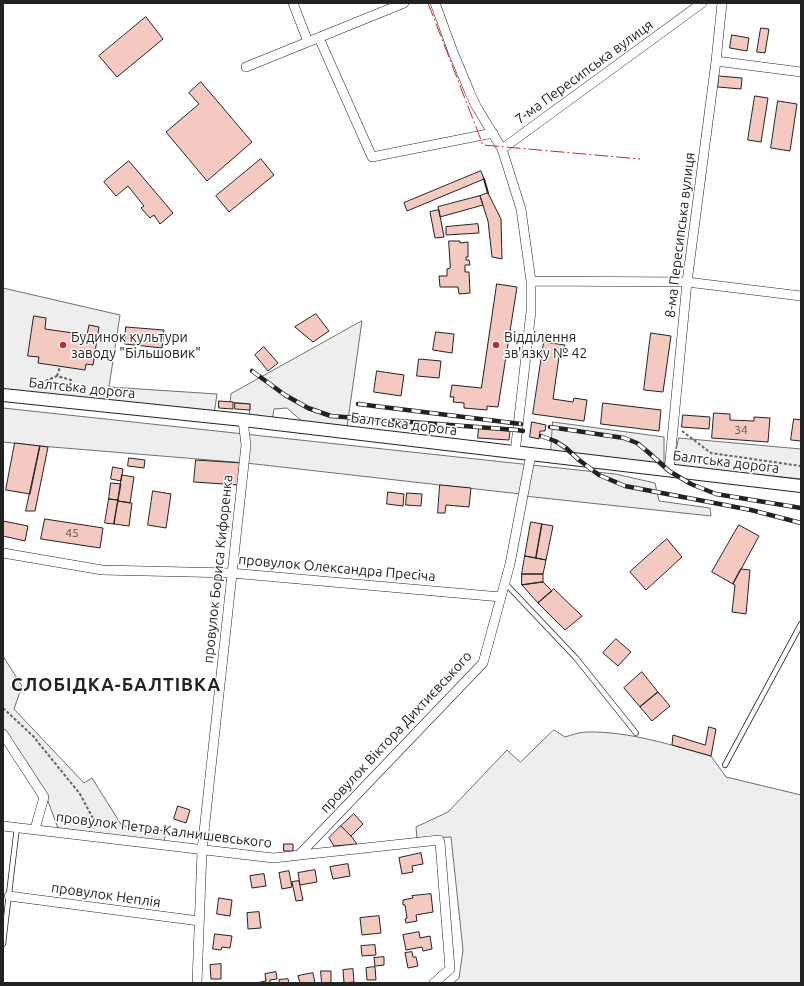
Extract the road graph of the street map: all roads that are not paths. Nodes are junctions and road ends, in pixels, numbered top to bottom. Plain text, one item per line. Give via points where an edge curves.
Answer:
1 (293, 3) edge
2 (404, 3) edge
3 (435, 3) edge
4 (702, 3) edge
5 (722, 3) edge
6 (319, 38) junction
7 (308, 42) junction
8 (716, 61) junction
9 (246, 67) dead end
10 (801, 72) edge
11 (493, 133) junction
12 (502, 149) junction
13 (531, 280) junction
14 (687, 282) junction
15 (801, 296) edge
16 (3, 395) edge
17 (243, 420) junction
18 (515, 453) junction
19 (531, 454) junction
20 (669, 471) junction
21 (801, 486) edge
22 (3, 553) edge
23 (231, 573) junction
24 (505, 583) junction
25 (501, 597) junction
26 (801, 624) edge
27 (636, 733) dead end
28 (3, 734) edge
29 (725, 765) dead end
30 (3, 826) edge
31 (17, 827) junction
32 (35, 829) junction
33 (202, 850) junction
34 (299, 855) junction
35 (9, 896) junction
36 (199, 921) junction
37 (3, 944) edge
38 (197, 983) edge
39 (434, 983) edge

1 - 7 street
2 - 6 street
3 - 11 street via 470,93
4 - 12 street, 7-ма Пересипська вулиця
5 - 8 street, 8-ма Пересипська вулиця
6 - 7 street
6 - 11 street via 372,157
7 - 9 street
8 - 10 street
8 - 14 street, 8-ма Пересипська вулиця
11 - 12 street
12 - 13 street via 521,209
13 - 14 street
13 - 18 street via 532,311
14 - 15 street
14 - 20 street, 8-ма Пересипська вулиця
16 - 17 main road, Балтська дорога
17 - 18 main road, Балтська дорога
17 - 23 street, провулок Бориса Кифоренка via 246,445
18 - 19 main road, Балтська дорога
19 - 20 main road, Балтська дорога
19 - 24 street, провулок Віктора Дихтиєвського
20 - 21 main road, Балтська дорога
22 - 23 street, провулок Олександра Пресіча via 102,570
23 - 25 street, провулок Олександра Пресіча
23 - 33 street, провулок Бориса Кифоренка
24 - 25 street, провулок Віктора Дихтиєвського
24 - 27 lane via 576,658
25 - 34 street, провулок Віктора Дихтиєвського via 483,663
26 - 29 lane
28 - 32 street via 44,797
30 - 31 street, провулок Петра Калнишевського
31 - 32 street, провулок Петра Калнишевського
31 - 35 lane
32 - 33 street, провулок Петра Калнишевського
33 - 34 street, провулок Петра Калнишевського via 273,858
33 - 36 street, провулок Бориса Кифоренка
34 - 39 street, провулок Петра Калнишевського via 437,840 440,842 450,969
35 - 36 street, провулок Неплія
35 - 37 lane
36 - 38 street, провулок Бориса Кифоренка

